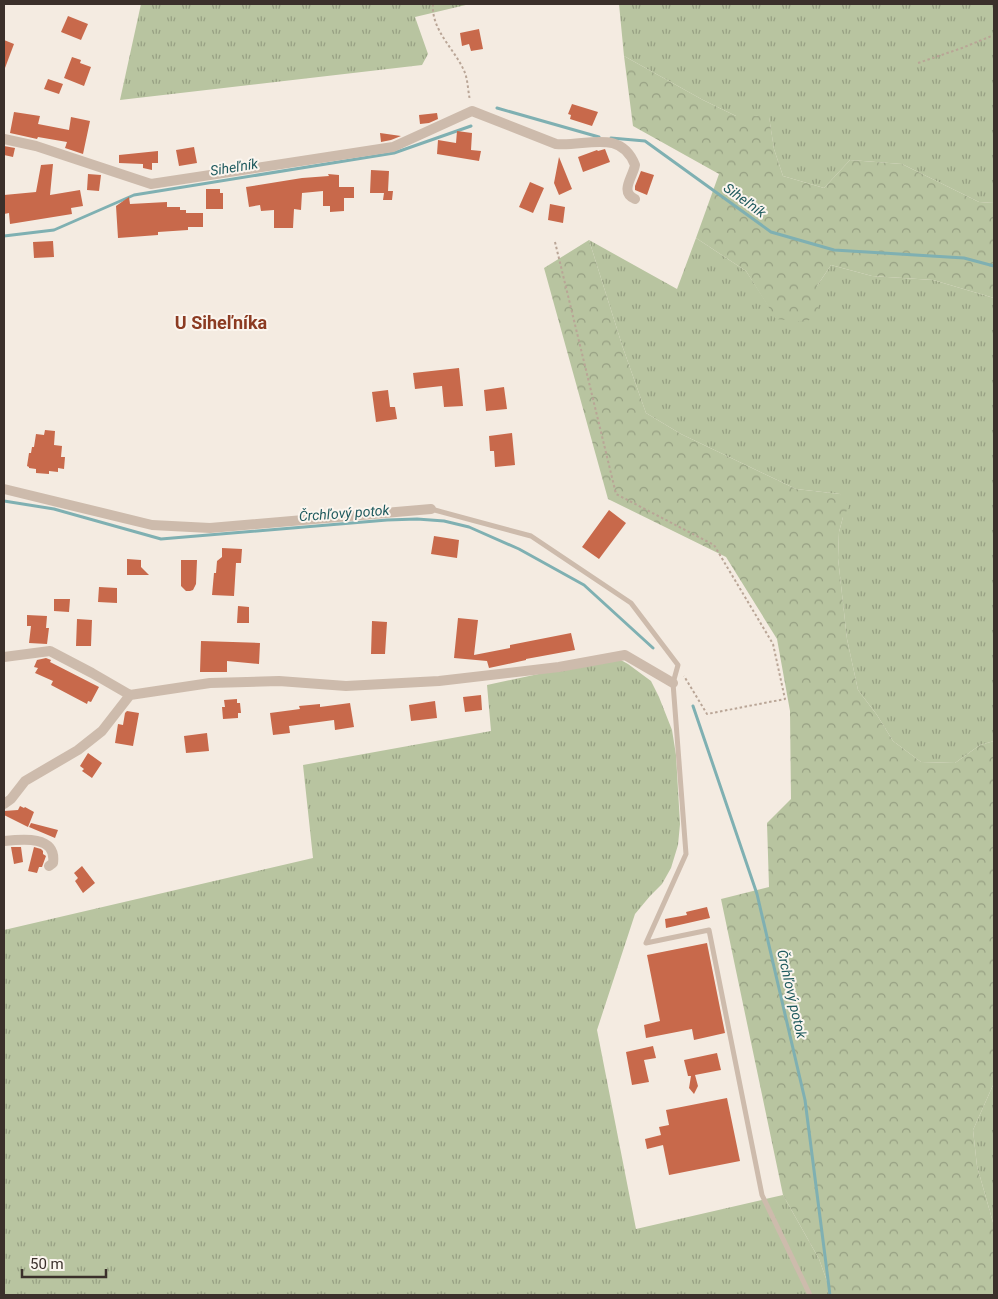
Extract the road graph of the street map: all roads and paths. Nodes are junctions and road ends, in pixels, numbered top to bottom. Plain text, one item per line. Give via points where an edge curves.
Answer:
1 (433, 4) edge
2 (994, 35) edge
3 (918, 63) dead end
4 (472, 111) junction
5 (4, 139) edge
6 (635, 199) dead end
7 (555, 242) dead end
8 (4, 489) edge
9 (431, 509) joint
10 (4, 657) edge
11 (678, 666) junction
12 (673, 683) junction
13 (130, 695) junction
14 (4, 804) edge
15 (4, 841) edge
16 (49, 866) dead end
17 (810, 1295) edge

1 - 4 path via 442,36 465,74
2 - 3 path
4 - 5 street via 393,147 151,184 36,146
4 - 6 street via 556,144 613,142 620,145 635,165 627,189
7 - 11 path via 616,494 714,545 773,644 785,699 707,714
8 - 9 street via 152,525 210,528
9 - 11 lane via 532,536 631,603
10 - 13 street via 50,651
11 - 12 lane
12 - 13 street via 625,655 559,668 439,681 346,686 279,681 210,683
12 - 17 lane via 686,854 646,943 709,930 762,1195
13 - 14 street via 102,732 25,781
15 - 16 street via 22,839 45,843 54,857

